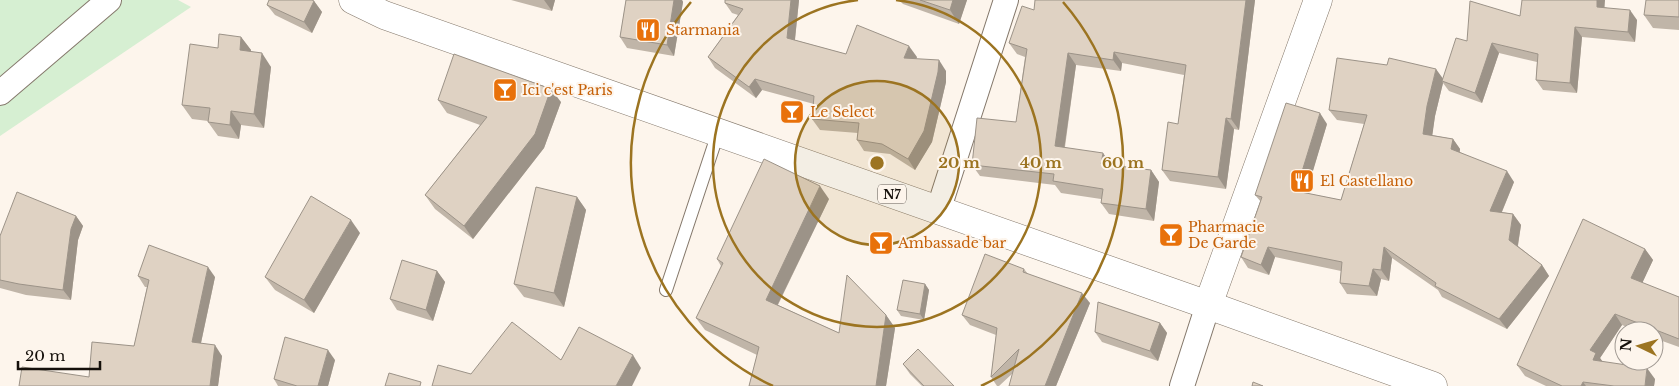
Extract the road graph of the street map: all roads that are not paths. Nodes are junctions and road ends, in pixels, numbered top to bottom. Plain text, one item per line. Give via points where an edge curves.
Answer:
1 (109, 0) edge
2 (353, 0) edge
3 (1006, 0) edge
4 (1318, 0) edge
5 (0, 93) edge
6 (718, 132) junction
7 (938, 211) junction
8 (666, 290) dead end
9 (1208, 304) junction
10 (1182, 386) edge
11 (1433, 386) edge

1 - 5 street
2 - 6 main road, N7 via 384,15
3 - 7 street
4 - 9 main road
6 - 7 main road, N7
6 - 8 lane
7 - 9 main road, N7
9 - 10 street
9 - 11 main road, N7

